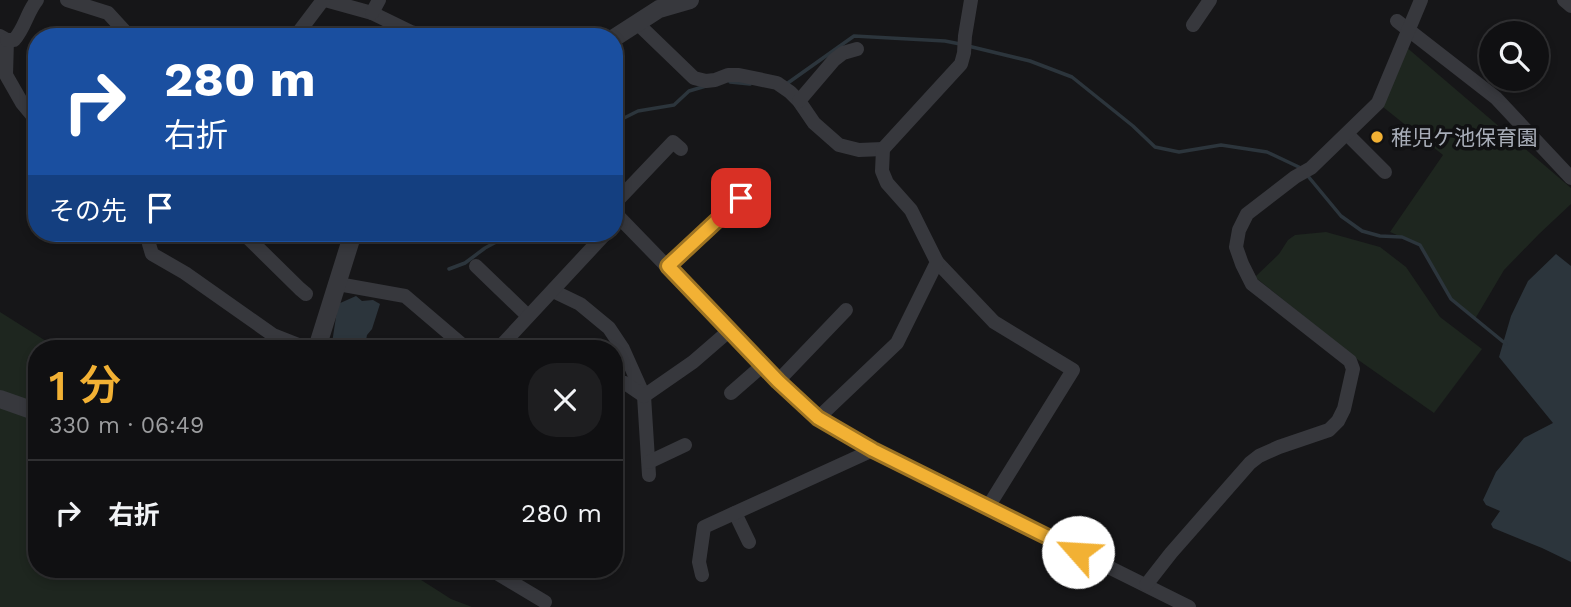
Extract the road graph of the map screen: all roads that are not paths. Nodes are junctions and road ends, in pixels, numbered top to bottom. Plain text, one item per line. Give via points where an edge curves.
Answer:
1 (37, 0) edge
2 (67, 0) edge
3 (324, 0) edge
4 (690, 0) edge
5 (971, 0) edge
6 (1210, 0) edge
7 (1421, 0) edge
8 (1564, 0) edge
9 (1571, 6) edge
10 (375, 7) edge
11 (637, 23) junction
12 (1193, 25) dead end
13 (1403, 25) junction
14 (122, 28) edge
15 (302, 28) edge
16 (405, 28) edge
17 (623, 32) edge
18 (4, 38) edge
19 (857, 49) dead end
20 (794, 96) junction
21 (28, 110) edge
22 (1347, 134) junction
23 (681, 149) dead end
24 (883, 149) junction
25 (1385, 172) dead end
26 (1571, 178) edge
27 (741, 198) dead end
28 (623, 205) edge
29 (623, 221) edge
30 (149, 242) edge
31 (252, 242) edge
32 (350, 242) edge
33 (598, 242) edge
34 (937, 262) junction
35 (476, 266) dead end
36 (668, 266) junction
37 (338, 284) junction
38 (553, 291) junction
39 (306, 294) dead end
40 (846, 310) dead end
41 (528, 316) junction
42 (730, 330) junction
43 (286, 340) edge
44 (319, 340) edge
45 (457, 340) edge
46 (506, 340) edge
47 (617, 340) edge
48 (623, 349) edge
49 (763, 365) junction
50 (778, 381) junction
51 (623, 383) edge
52 (731, 393) dead end
53 (644, 396) junction
54 (0, 399) edge
55 (28, 409) edge
56 (818, 418) junction
57 (685, 445) dead end
58 (873, 450) junction
59 (988, 508) junction
60 (735, 513) junction
61 (749, 542) dead end
62 (702, 575) dead end
63 (505, 578) edge
64 (1146, 585) junction
65 (545, 602) dead end
66 (1189, 607) edge

1 - 18 street via 21,33 14,40
2 - 14 street via 108,13
3 - 10 street
3 - 15 street
4 - 11 street via 659,9
5 - 24 street via 961,64
6 - 12 street
7 - 13 street
8 - 9 street
10 - 16 street
11 - 17 street
11 - 20 street via 694,78 706,81 739,75 777,83
13 - 22 street via 1378,103
13 - 26 street via 1496,98
18 - 21 street via 6,75
19 - 20 street via 843,53
20 - 24 street via 814,123 839,145
22 - 25 street
22 - 64 street via 1247,214 1236,247 1252,284 1350,360 1353,369 1344,410 1329,430 1279,447 1250,463
23 - 28 street via 673,142
24 - 34 street via 882,171 887,183 911,210
27 - 36 street
29 - 36 street
30 - 43 street via 152,254
31 - 39 street
32 - 37 street
33 - 38 street
34 - 56 street via 897,343
34 - 59 street via 994,322 1073,370
35 - 41 street
36 - 42 street
37 - 44 street
37 - 45 street via 405,296
38 - 41 street
38 - 47 street via 580,304
40 - 50 street
41 - 46 street
42 - 49 street
42 - 53 street
48 - 53 street
49 - 50 street
49 - 52 street
50 - 56 street
51 - 53 street
53 - 57 street via 649,468
54 - 55 street
56 - 58 street
58 - 59 street
58 - 60 street
59 - 64 street
60 - 61 street
60 - 62 street via 704,527 699,562
63 - 65 street
64 - 66 street

